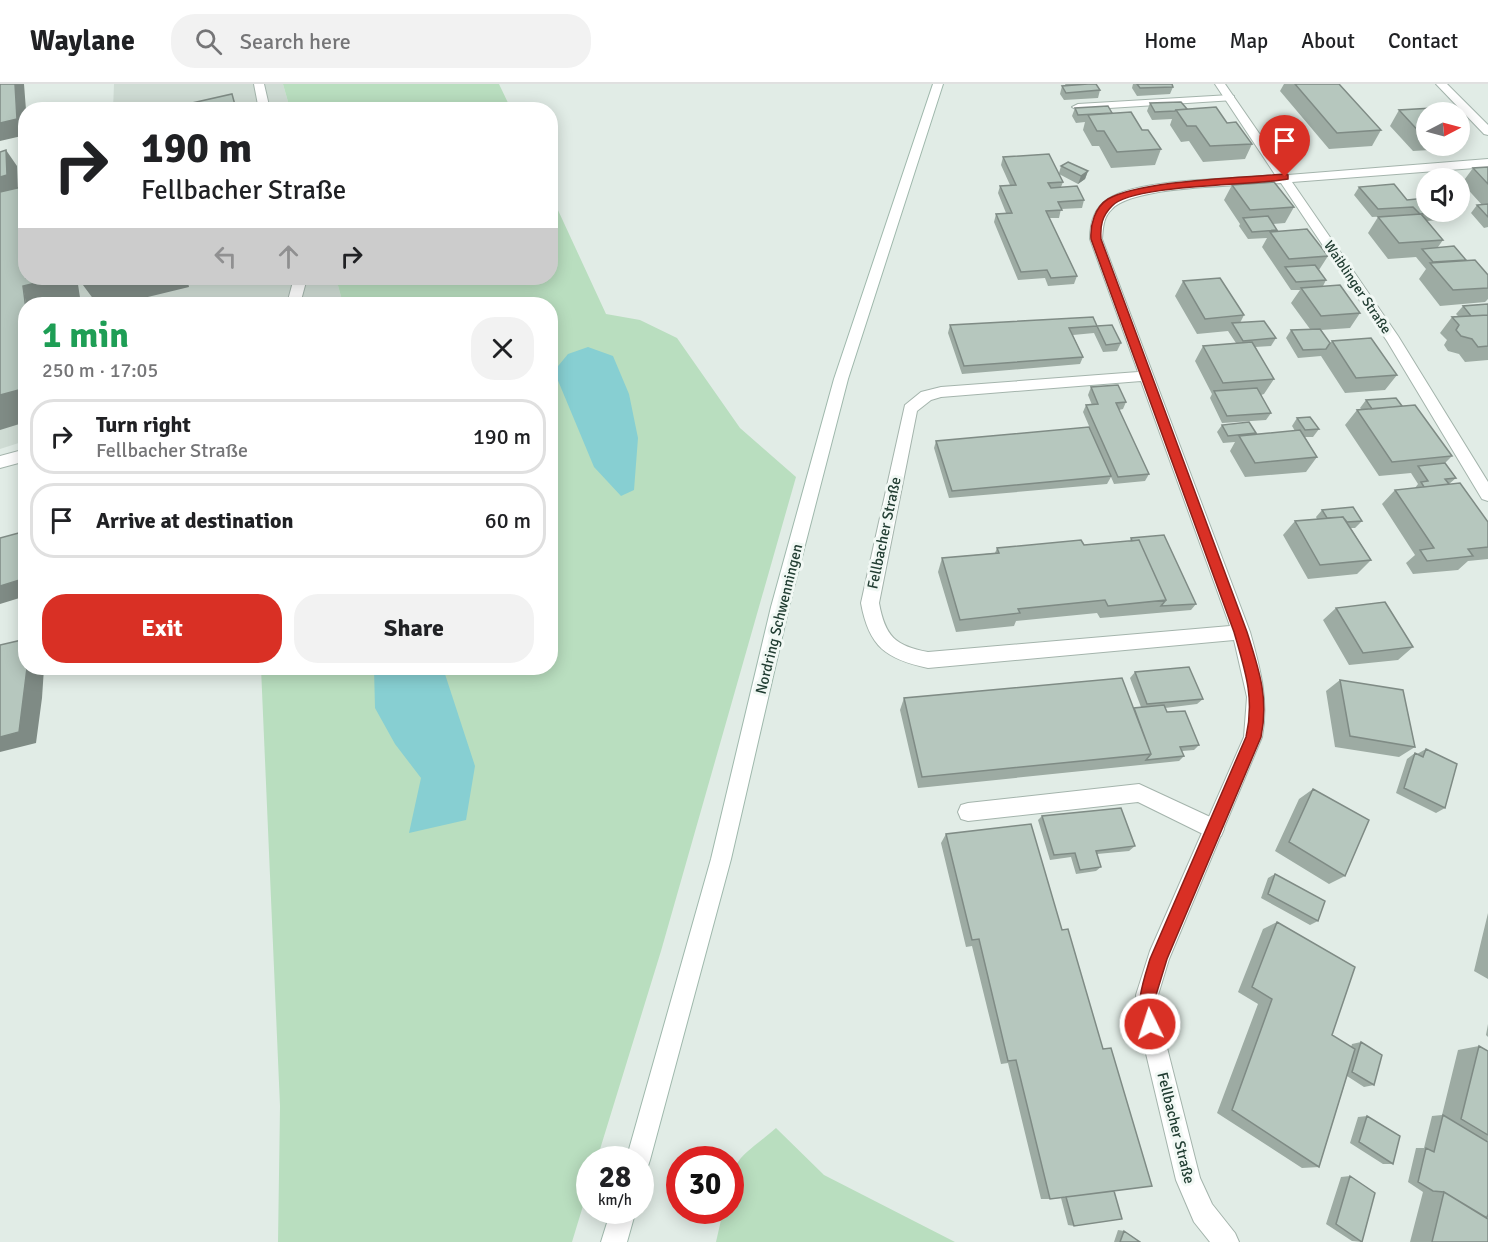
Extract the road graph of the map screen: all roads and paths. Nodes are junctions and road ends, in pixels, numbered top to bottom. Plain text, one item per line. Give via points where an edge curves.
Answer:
1 (259, 84) edge
2 (938, 84) edge
3 (1220, 84) edge
4 (1441, 84) edge
5 (1230, 98) junction
6 (263, 102) edge
7 (1078, 107) edge
8 (1488, 132) edge
9 (1488, 163) edge
10 (1285, 177) junction
11 (1146, 376) junction
12 (18, 457) edge
13 (0, 462) edge
14 (1488, 495) edge
15 (1241, 632) junction
16 (968, 812) dead end
17 (1214, 829) junction
18 (642, 1146) edge
19 (620, 1224) edge
20 (614, 1242) edge
21 (1226, 1242) edge

1 - 6 street
2 - 18 street, Nordring Schwenningen via 841,380 780,607 721,859
3 - 5 street, Waiblinger Straße
4 - 8 street
5 - 7 street
5 - 10 street, Waiblinger Straße
9 - 10 street, Fellbacher Straße
10 - 11 street, Fellbacher Straße via 1137,191 1109,202 1101,212 1095,223 1096,239
10 - 14 street, Waiblinger Straße via 1393,339
11 - 15 street, Fellbacher Straße
11 - 15 street, Fellbacher Straße via 940,392 917,402 910,409 870,603 873,626 904,657 928,660
12 - 13 street
15 - 17 street, Fellbacher Straße via 1255,681 1259,714
16 - 17 street via 1138,794
17 - 21 street, Fellbacher Straße via 1158,959 1148,995 1150,1024 1188,1180 1203,1213
19 - 20 street

